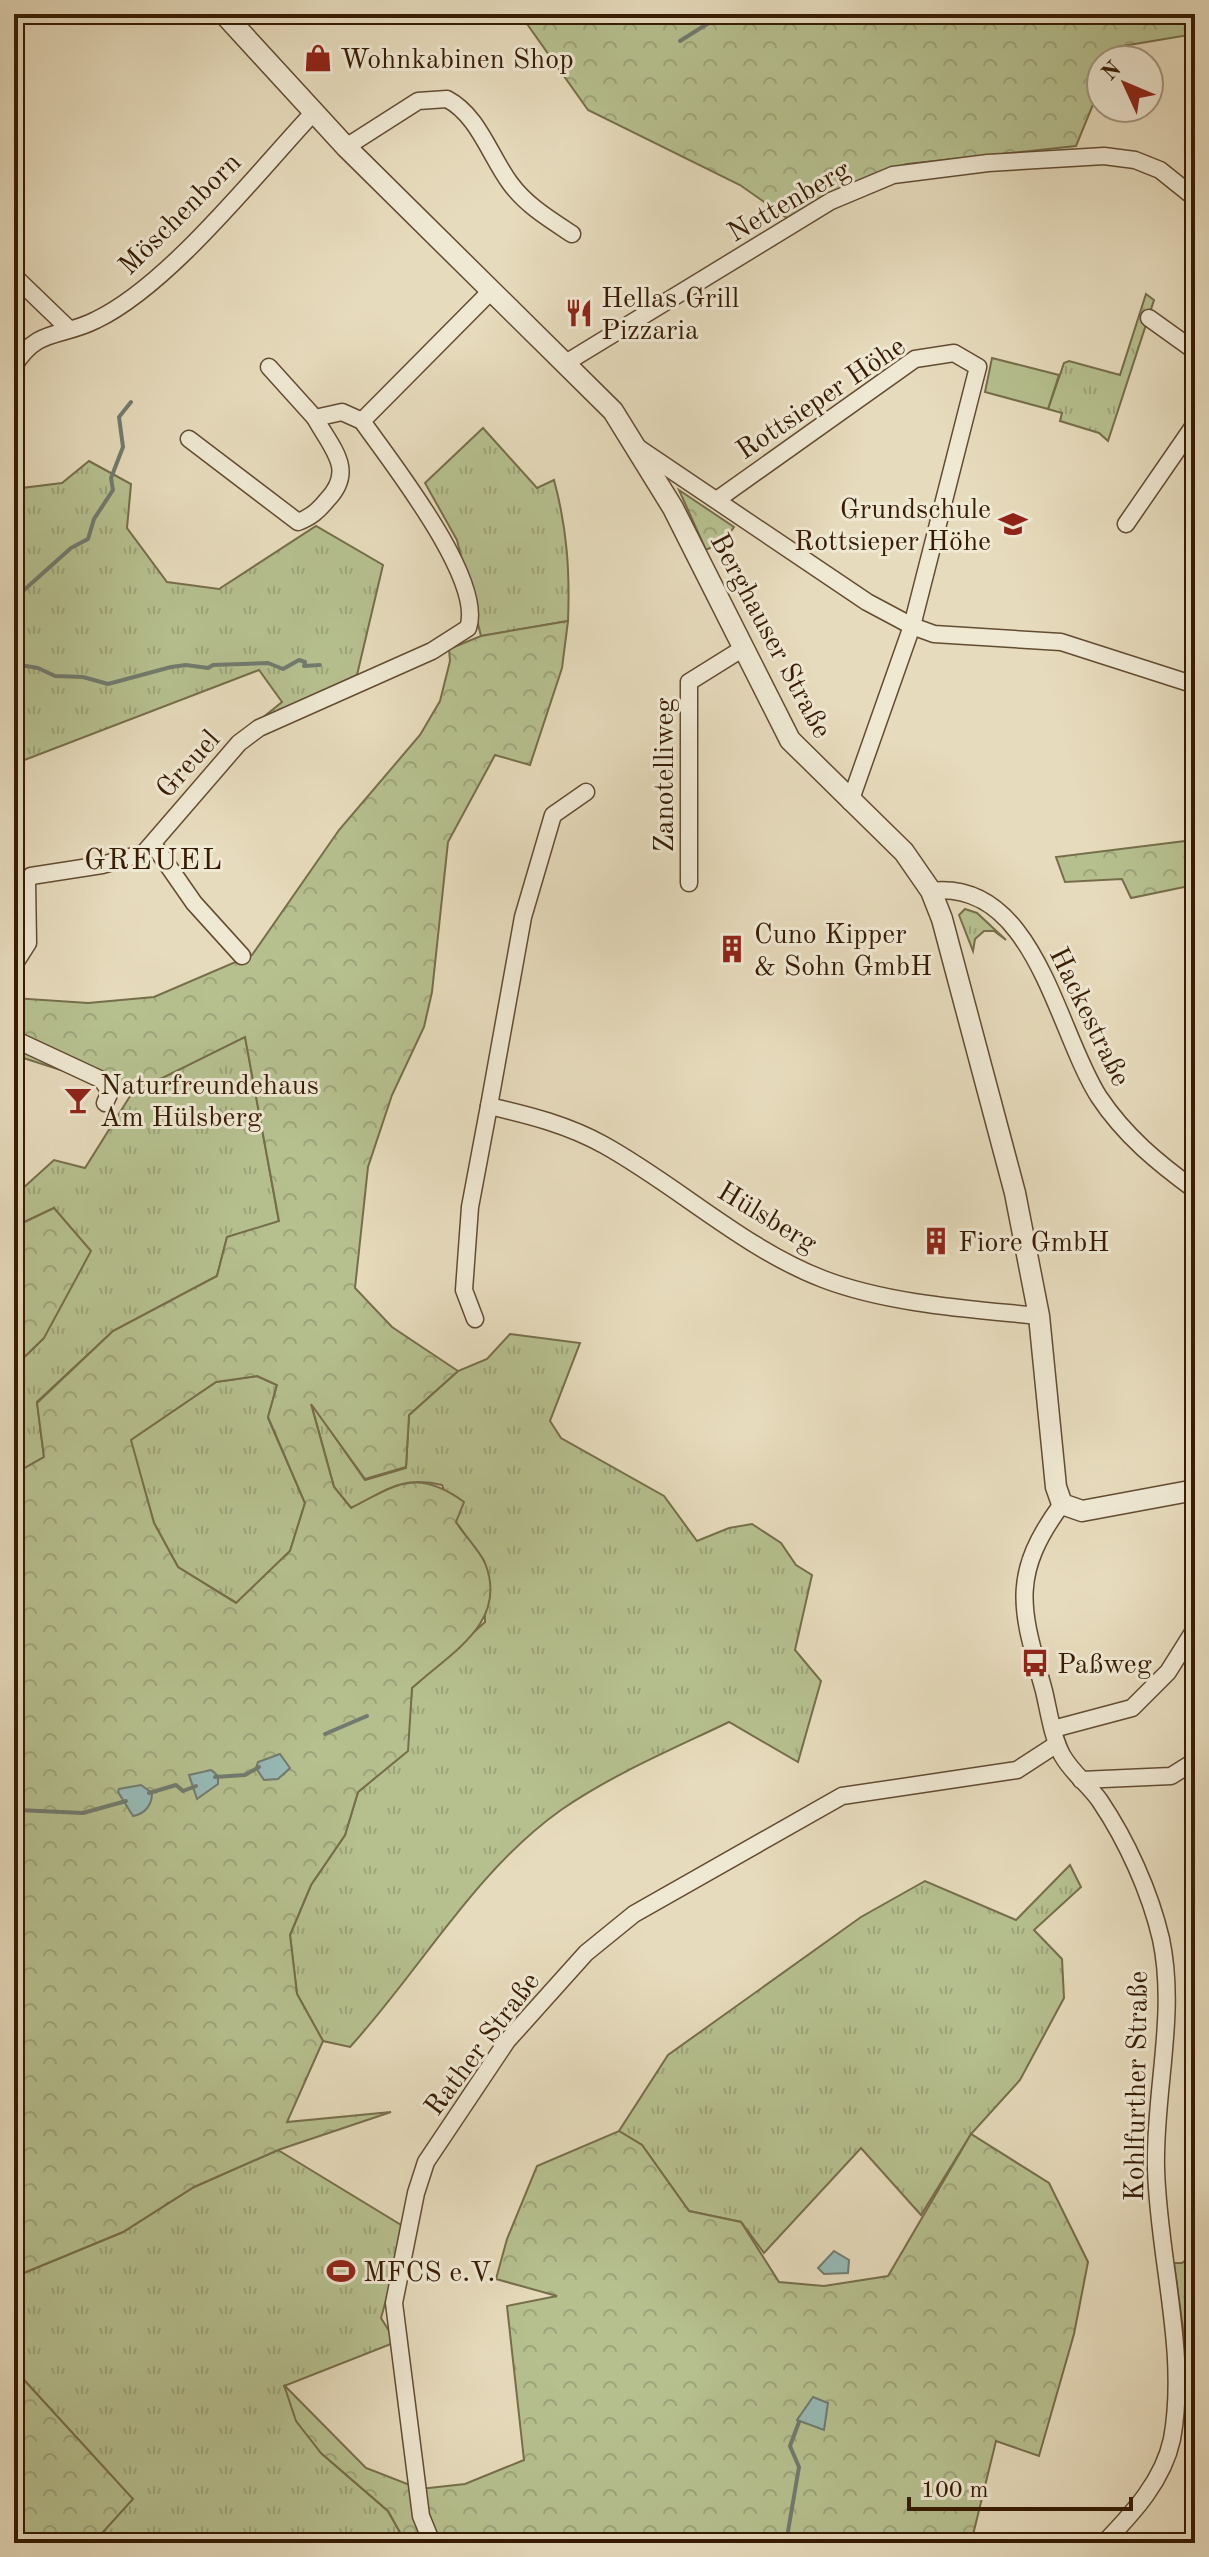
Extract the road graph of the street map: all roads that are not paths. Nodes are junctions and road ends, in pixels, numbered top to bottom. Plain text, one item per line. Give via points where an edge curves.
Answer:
1 (224, 14) edge
2 (313, 113) junction
3 (346, 147) junction
4 (1195, 198) edge
5 (572, 234) dead end
6 (14, 276) edge
7 (490, 292) junction
8 (1149, 318) dead end
9 (69, 329) junction
10 (1195, 351) edge
11 (564, 364) junction
12 (14, 366) edge
13 (269, 367) dead end
14 (315, 418) junction
15 (362, 421) junction
16 (1195, 424) edge
17 (189, 439) dead end
18 (636, 446) junction
19 (718, 499) junction
20 (1126, 524) dead end
21 (912, 626) junction
22 (742, 649) junction
23 (1195, 685) edge
24 (586, 792) dead end
25 (850, 802) junction
26 (153, 844) junction
27 (689, 883) dead end
28 (931, 891) junction
29 (242, 956) dead end
30 (14, 965) edge
31 (14, 1039) edge
32 (105, 1103) dead end
33 (489, 1106) junction
34 (1195, 1190) edge
35 (1039, 1316) junction
36 (475, 1319) dead end
37 (1195, 1490) edge
38 (1062, 1504) junction
39 (1195, 1629) edge
40 (1055, 1736) junction
41 (1195, 1761) edge
42 (1081, 1780) junction
43 (432, 2543) edge
44 (1104, 2543) edge

1 - 2 street, Berghauser Straße
2 - 3 street, Berghauser Straße
2 - 9 street, Möschenborn via 177,259 97,320
3 - 5 street via 418,101 447,99 468,116 512,187 533,209
3 - 7 street, Berghauser Straße
4 - 11 street, Nettenberg via 1160,170 1123,157 1062,156 893,175 831,201
6 - 9 street
7 - 11 street, Berghauser Straße
7 - 15 street
8 - 10 street
9 - 12 street, Möschenborn via 37,339
11 - 18 street, Berghauser Straße via 603,399
13 - 14 street
14 - 15 street via 342,412
14 - 17 street via 343,470 340,486 313,515 298,522
15 - 26 street, Greuel via 453,557 470,624 432,651 267,724 239,743
16 - 20 street
18 - 19 street
18 - 22 street, Berghauser Straße via 673,508
19 - 21 street via 867,602
19 - 21 street, Rottsieper Höhe via 915,359 936,353 967,358 978,367
21 - 23 street via 934,634 1061,642
21 - 25 street, Rottsieper Höhe
22 - 25 street, Berghauser Straße via 790,740
22 - 27 street, Zanotelliweg via 689,682
24 - 33 street via 553,815 523,917
25 - 28 street, Berghauser Straße via 904,852
26 - 29 street via 194,903
26 - 30 street, Greuel via 134,858 31,876 28,943
28 - 34 street, Hackestraße via 954,888 977,895 1018,930 1079,1061 1109,1111 1133,1140
28 - 35 street, Berghauser Straße via 996,1119
31 - 32 street via 102,1080 110,1092
33 - 35 street, Hülsberg via 550,1120 602,1143 779,1258 824,1279 934,1306
33 - 36 street via 470,1207 464,1290
35 - 38 street, Berghauser Straße
37 - 38 street via 1082,1511
38 - 40 street, Kohlfurther Straße via 1038,1537 1025,1575 1031,1652
39 - 40 street via 1168,1672 1132,1708
40 - 42 street, Kohlfurther Straße
40 - 43 street, Rather Straße via 1017,1770 842,1796 634,1914 586,1953 507,2041 426,2162 394,2303 421,2516
41 - 42 street via 1171,1776
42 - 44 street, Kohlfurther Straße via 1110,1816 1144,1890 1161,1940 1166,1991 1156,2170 1175,2358 1171,2440 1159,2475 1133,2514

